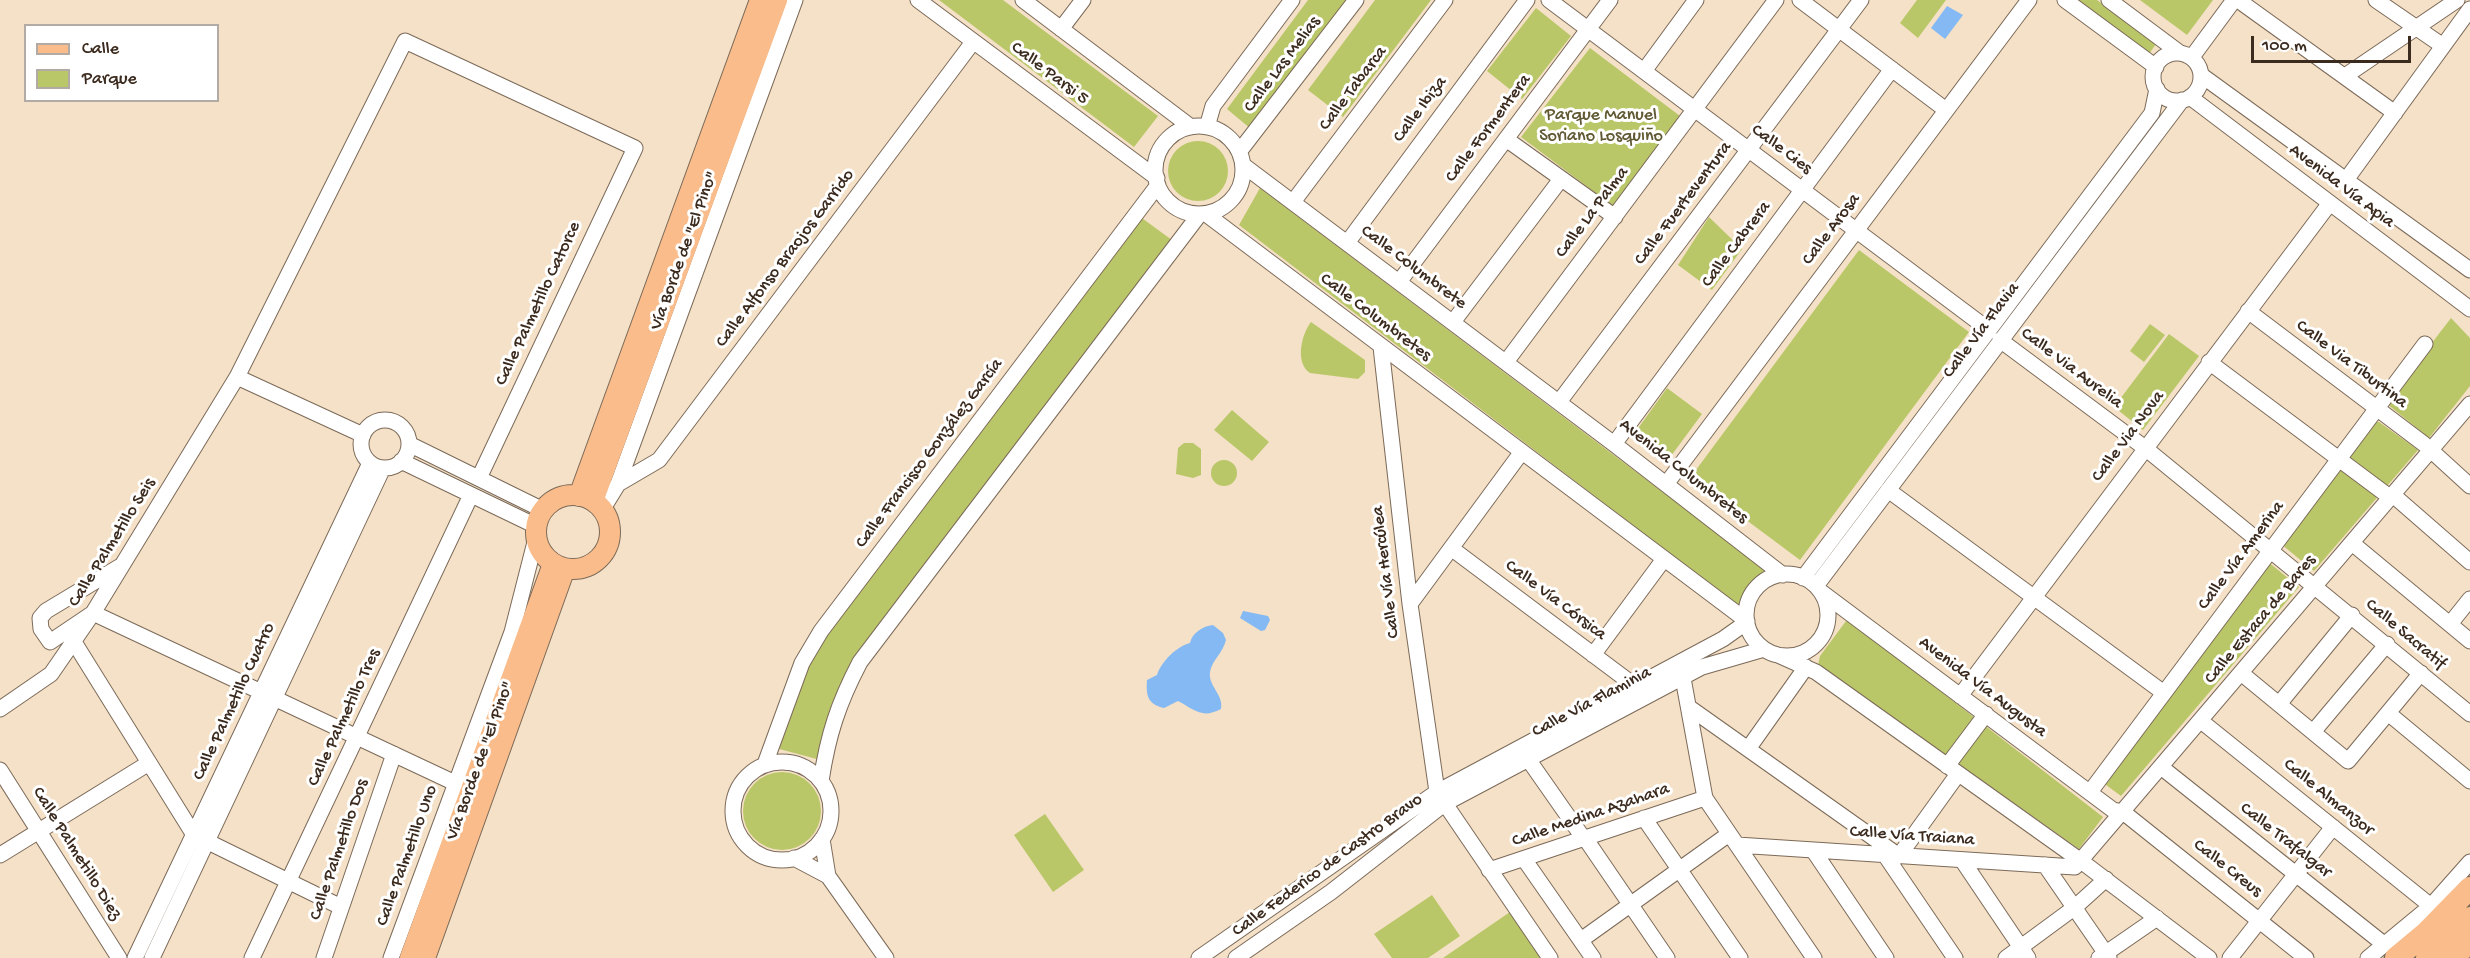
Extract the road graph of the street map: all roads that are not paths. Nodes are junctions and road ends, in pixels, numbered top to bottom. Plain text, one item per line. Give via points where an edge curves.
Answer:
1 (760, 0) edge
2 (777, 0) edge
3 (795, 0) edge
4 (918, 0) edge
5 (1023, 0) edge
6 (1083, 0) edge
7 (1292, 0) edge
8 (1356, 0) edge
9 (1445, 0) edge
10 (1527, 0) edge
11 (1549, 0) edge
12 (1610, 0) edge
13 (1696, 0) edge
14 (1776, 0) edge
15 (1800, 0) edge
16 (1861, 0) edge
17 (2029, 0) edge
18 (2065, 0) edge
19 (2109, 0) edge
20 (2236, 0) edge
21 (2376, 0) edge
22 (2459, 0) edge
23 (2470, 8) edge
24 (2416, 27) junction
25 (1061, 29) junction
26 (1588, 29) junction
27 (1839, 30) junction
28 (973, 42) junction
29 (2443, 46) junction
30 (2186, 55) junction
31 (2156, 67) junction
32 (1892, 69) junction
33 (1644, 71) junction
34 (2201, 75) junction
35 (2345, 76) junction
36 (2157, 89) junction
37 (2186, 98) junction
38 (1695, 109) junction
39 (1946, 110) junction
40 (2395, 112) junction
41 (1199, 127) junction
42 (1506, 139) junction
43 (635, 148) joint
44 (1749, 150) junction
45 (1241, 158) junction
46 (1561, 179) junction
47 (2346, 180) junction
48 (1157, 181) junction
49 (1802, 190) junction
50 (1293, 202) junction
51 (2330, 203) junction
52 (1202, 214) junction
53 (1615, 217) junction
54 (1856, 230) junction
55 (1347, 243) junction
56 (2470, 270) edge
57 (1399, 282) junction
58 (2470, 309) edge
59 (2248, 311) junction
60 (1453, 322) junction
61 (1995, 335) junction
62 (2426, 344) dead end
63 (1381, 347) junction
64 (1506, 362) junction
65 (2210, 362) junction
66 (237, 377) junction
67 (1559, 402) junction
68 (2377, 409) junction
69 (2468, 411) edge
70 (363, 435) junction
71 (409, 444) junction
72 (1614, 444) junction
73 (2145, 448) junction
74 (2430, 452) junction
75 (1521, 453) junction
76 (2339, 459) junction
77 (402, 461) junction
78 (376, 465) junction
79 (479, 478) junction
80 (1666, 483) junction
81 (618, 484) junction
82 (2470, 486) edge
83 (1888, 489) junction
84 (471, 495) junction
85 (2392, 497) junction
86 (591, 502) junction
87 (539, 525) junction
88 (2352, 543) junction
89 (1451, 548) junction
90 (2271, 550) junction
91 (1664, 559) junction
92 (2470, 562) edge
93 (122, 565) junction
94 (559, 566) junction
95 (1783, 575) junction
96 (1813, 585) junction
97 (2316, 586) junction
98 (2033, 597) junction
99 (2470, 599) edge
100 (1410, 604) junction
101 (93, 613) junction
102 (2352, 615) junction
103 (1747, 622) junction
104 (2450, 624) junction
105 (2470, 641) edge
106 (74, 642) junction
107 (2387, 644) junction
108 (1771, 652) junction
109 (1593, 655) junction
110 (1806, 667) junction
111 (2241, 673) junction
112 (2421, 673) junction
113 (1683, 678) junction
114 (1635, 686) junction
115 (260, 691) junction
116 (2164, 693) junction
117 (1960, 696) junction
118 (275, 698) junction
119 (2279, 704) junction
120 (1690, 708) junction
121 (0, 709) edge
122 (2388, 713) junction
123 (1986, 714) junction
124 (2470, 714) edge
125 (2201, 721) junction
126 (2313, 732) junction
127 (358, 737) junction
128 (1748, 749) junction
129 (394, 754) junction
130 (1527, 759) junction
131 (149, 763) junction
132 (765, 764) junction
133 (2161, 767) junction
134 (0, 770) edge
135 (1952, 770) junction
136 (821, 781) junction
137 (2470, 781) edge
138 (455, 783) junction
139 (2090, 792) junction
140 (1440, 798) junction
141 (1705, 798) junction
142 (2123, 812) junction
143 (1644, 818) junction
144 (2333, 827) junction
145 (38, 832) junction
146 (201, 838) junction
147 (822, 839) junction
148 (1584, 839) junction
149 (1733, 839) junction
150 (1813, 850) junction
151 (0, 855) edge
152 (1892, 855) junction
153 (795, 858) junction
154 (1524, 859) junction
155 (1962, 860) junction
156 (2081, 861) junction
157 (2470, 862) edge
158 (2045, 865) junction
159 (1679, 869) junction
160 (1489, 870) junction
161 (2296, 874) junction
162 (828, 876) junction
163 (2106, 879) junction
164 (288, 882) junction
165 (2470, 888) edge
166 (1630, 904) junction
167 (2431, 906) junction
168 (340, 907) junction
169 (2074, 908) junction
170 (2157, 918) junction
171 (2470, 918) edge
172 (2260, 921) junction
173 (1581, 940) junction
174 (2470, 941) edge
175 (2390, 952) edge
176 (2025, 953) edge
177 (2104, 956) edge
178 (118, 958) edge
179 (135, 958) edge
180 (152, 958) edge
181 (252, 958) edge
182 (324, 958) edge
183 (392, 958) edge
184 (410, 958) edge
185 (425, 958) edge
186 (886, 958) edge
187 (1199, 958) edge
188 (1236, 958) edge
189 (1550, 958) edge
190 (1593, 958) edge
191 (1667, 958) edge
192 (1740, 958) edge
193 (1814, 958) edge
194 (1886, 958) edge
195 (1955, 958) edge
196 (2006, 958) edge
197 (2209, 958) edge
198 (2230, 958) edge
199 (2306, 958) edge
200 (2368, 958) edge
201 (2427, 958) edge
202 (2453, 958) edge

1 - 86 main road, Vía Borde de "El Pino"
2 - 86 main road, Vía Borde de "El Pino"
3 - 81 street
4 - 28 street, Calle Parsi 5
5 - 25 street
6 - 25 street
7 - 41 street, Calle Las Melias
8 - 45 street, Calle Las Melias
9 - 50 street, Calle Tabarca
10 - 55 street, Calle Ibiza
11 - 26 street, Calle Cies
12 - 26 street, Calle Formentera
13 - 33 street
14 - 38 street, Calle La Palma
15 - 27 street
16 - 27 street, Calle Fuerteventura
17 - 39 street, Calle Arosa
18 - 31 street
19 - 30 street
20 - 30 street
20 - 35 street
21 - 24 street
22 - 23 street
22 - 24 street
23 - 29 street
24 - 29 street
24 - 35 street
25 - 41 street
26 - 33 street, Calle Cies
26 - 42 street, Calle Formentera
27 - 32 street
27 - 44 street, Calle Fuerteventura
28 - 48 street, Calle Parsi 5
28 - 81 street, Calle Alfonso Braojos Garrido via 659,460
29 - 40 street
30 - 31 street via 2165,56
30 - 34 street
31 - 36 street
32 - 39 street
32 - 49 street, Calle Cabrera
33 - 38 street, Calle Cies
34 - 37 street via 2198,88
34 - 47 street, Avenida Vía Apia
35 - 40 street
36 - 37 street via 2168,98
36 - 61 street, Calle Vía Flavia via 2152,113
37 - 51 street, Avenida Vía Apia
37 - 61 street, Calle Vía Flavia
38 - 44 street, Calle Cies
38 - 53 street, Calle La Palma
39 - 54 street, Calle Arosa
40 - 47 street
41 - 45 street via 1220,132 1232,140
41 - 48 street via 1179,131 1161,149 1156,161
42 - 46 street
42 - 57 street, Calle Formentera
43 - 66 street, Calle Palmetillo Seis via 405,41
43 - 79 street, Calle Palmetillo Catorce
44 - 49 street, Calle Cies
44 - 67 street, Calle Fuerteventura
45 - 50 street, Calle Columbrete
45 - 52 street via 1243,178 1230,202 1219,210
46 - 53 street
46 - 60 street
47 - 56 street, Avenida Vía Apia
48 - 52 street via 1173,206
48 - 132 street, Calle Francisco González García via 821,631 802,663
49 - 54 street, Calle Cies
49 - 72 street, Calle Cabrera
50 - 55 street, Calle Columbrete
51 - 58 street, Avenida Vía Apia
51 - 59 street, Calle Via Nova
52 - 63 street, Calle Columbretes
52 - 136 street via 860,662 841,698 828,738
53 - 64 street, Calle La Palma
54 - 61 street, Calle Cies
54 - 80 street, Calle Arosa
55 - 57 street, Calle Columbrete
57 - 60 street, Calle Columbrete
59 - 65 street, Calle Via Nova
59 - 68 street, Calle Via Tiburtina
60 - 64 street, Calle Columbrete
61 - 73 street, Calle Via Aurelia
61 - 83 street, Calle Vía Flavia
61 - 96 street, Calle Vía Flavia
62 - 68 street, Calle Vía Amerina
63 - 75 street, Calle Columbretes
63 - 100 street, Calle Vía Hercúlea
64 - 67 street, Calle Columbrete
65 - 73 street, Calle Via Nova
65 - 76 street
66 - 70 street
66 - 93 street, Calle Palmetillo Seis
67 - 72 street, Avenida Columbretes
68 - 74 street, Calle Via Tiburtina
68 - 76 street, Calle Vía Amerina
69 - 74 street, Calle Estaca de Bares
70 - 71 street via 374,423 389,421 401,426
70 - 78 street via 362,450
71 - 77 street
71 - 79 street
72 - 80 street, Avenida Columbretes
73 - 90 street, Calle Via Aurelia
73 - 98 street, Calle Via Nova
74 - 82 street, Calle Via Tiburtina
74 - 85 street, Calle Estaca de Bares
75 - 89 street
75 - 91 street
76 - 85 street
76 - 90 street, Calle Vía Amerina
77 - 78 street
77 - 84 street
78 - 115 street, Calle Palmetillo Cuatro
78 - 118 street, Calle Palmetillo Cuatro
79 - 87 street
80 - 95 street, Avenida Columbretes
81 - 86 street
83 - 96 street, Calle Vía Flavia
83 - 98 street
84 - 87 street
84 - 127 street, Calle Palmetillo Tres
85 - 88 street, Calle Estaca de Bares
85 - 92 street
86 - 87 main road via 559,498
86 - 94 main road via 610,533 601,556 583,568
87 - 94 main road via 539,548
87 - 138 street, Calle Palmetillo Uno via 512,632
88 - 97 street, Calle Estaca de Bares
88 - 104 street
89 - 100 street
89 - 109 street, Calle Vía Córsica
90 - 97 street, Calle Via Aurelia
90 - 116 street, Calle Vía Amerina
91 - 103 street
91 - 109 street
93 - 101 street, Calle Palmetillo Seis
93 - 101 street via 46,611 40,618 41,629 50,642
94 - 184 main road, Vía Borde de "El Pino"
94 - 185 main road, Vía Borde de "El Pino"
95 - 96 street
95 - 103 street via 1770,578 1751,596
96 - 108 street via 1828,614 1821,638 1802,653
96 - 117 street, Avenida Vía Augusta
97 - 102 street, Calle Sacratif
97 - 111 street, Calle Estaca de Bares
98 - 116 street
98 - 117 street, Calle Via Nova
99 - 104 street
100 - 140 street, Calle Vía Hercúlea
101 - 106 street, Calle Palmetillo Seis
101 - 115 street
102 - 107 street, Calle Sacratif
102 - 119 street
103 - 108 street via 1753,638
103 - 114 street, Calle Vía Flaminia
104 - 105 street
106 - 121 street, Calle Palmetillo Seis via 51,674
106 - 131 street
107 - 112 street, Calle Sacratif
107 - 126 street
108 - 110 street
108 - 113 street, Calle Vía Flaminia via 1702,667
109 - 114 street, Calle Vía Córsica
110 - 128 street
110 - 135 street
111 - 119 street
111 - 125 street, Calle Estaca de Bares
112 - 122 street
112 - 124 street, Calle Sacratif
113 - 120 street
113 - 130 street, Calle Vía Flaminia
114 - 140 street, Calle Vía Flaminia
115 - 118 street
115 - 146 street, Calle Palmetillo Cuatro
116 - 139 street, Calle Vía Amerina
117 - 123 street, Avenida Vía Augusta
118 - 127 street
118 - 146 street, Calle Palmetillo Cuatro
119 - 126 street
120 - 128 street
120 - 141 street
122 - 126 street via 2348,761
122 - 137 street
123 - 135 street
123 - 139 street, Avenida Vía Augusta
125 - 133 street, Calle Estaca de Bares
125 - 144 street, Calle Almanzor
127 - 129 street
127 - 164 street, Calle Palmetillo Tres
128 - 152 street
129 - 138 street
129 - 168 street, Calle Palmetillo Dos
130 - 140 street, Calle Vía Flaminia
130 - 148 street
131 - 145 street
131 - 146 street
132 - 136 street via 796,764
132 - 153 street via 751,772 737,790 732,813 735,829 755,853 770,859
133 - 142 street, Calle Estaca de Bares
133 - 161 street, Calle Trafalgar
134 - 145 street, Calle Palmetillo Diez
135 - 152 street
135 - 156 street
136 - 147 street via 829,797 831,814
138 - 183 street, Calle Palmetillo Uno
139 - 142 street, Avenida Vía Augusta via 2113,810
140 - 160 street
140 - 187 street
140 - 188 street, Calle Federico de Castro Bravo via 1331,892
141 - 143 street, Calle Medina Azahara
141 - 149 street
142 - 156 street, Calle Estaca de Bares
142 - 172 street, Calle Creus
143 - 148 street, Calle Medina Azahara
143 - 159 street
144 - 161 street
144 - 167 street, Calle Almanzor
145 - 151 street
145 - 178 street, Calle Palmetillo Diez
146 - 164 street
146 - 179 street, Calle Palmetillo Cuatro
146 - 180 street, Calle Palmetillo Cuatro
147 - 153 street
147 - 162 street
148 - 154 street, Calle Medina Azahara
148 - 166 street
149 - 150 street, Calle Vía Traiana
149 - 159 street
149 - 193 street
150 - 152 street, Calle Vía Traiana
150 - 194 street
152 - 155 street, Calle Vía Traiana
152 - 195 street
153 - 162 street
154 - 160 street, Calle Medina Azahara
154 - 173 street
155 - 158 street, Calle Vía Traiana
155 - 176 street
156 - 158 street, Calle Vía Traiana via 2075,867
156 - 163 street
157 - 167 street
158 - 169 street
159 - 166 street
159 - 192 street
160 - 189 street
161 - 172 street
161 - 175 street, Calle Trafalgar
162 - 186 street
163 - 169 street
163 - 170 street
164 - 168 street
164 - 181 street, Calle Palmetillo Tres
165 - 175 highway via 2426,933
166 - 173 street
166 - 191 street
167 - 175 street
168 - 182 street, Calle Palmetillo Dos
169 - 176 street
169 - 177 street
170 - 177 street
170 - 197 street
171 - 201 highway
172 - 198 street
172 - 199 street, Calle Creus
173 - 190 street
174 - 202 highway
175 - 200 street
176 - 196 street

